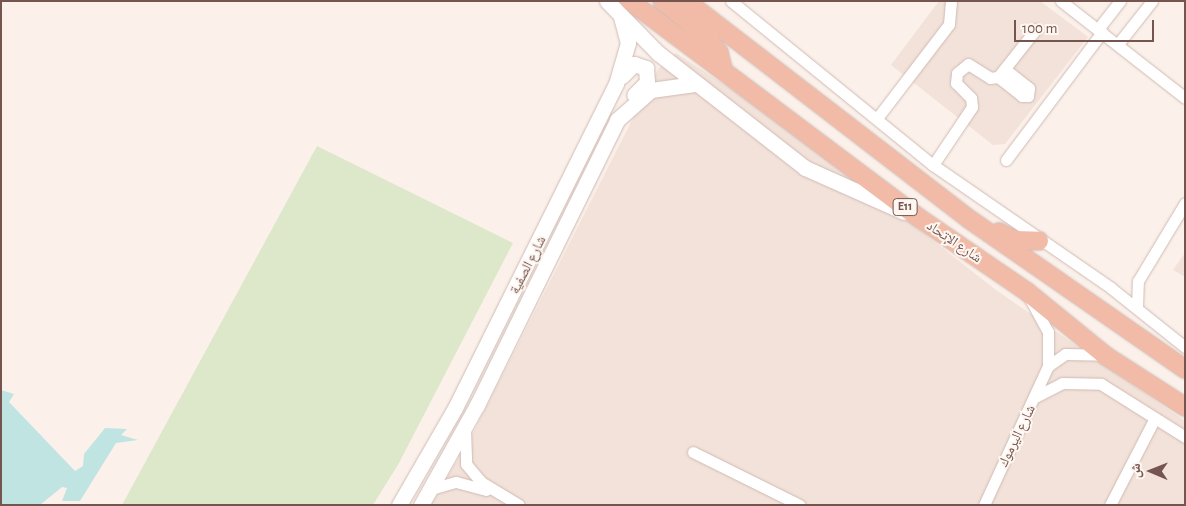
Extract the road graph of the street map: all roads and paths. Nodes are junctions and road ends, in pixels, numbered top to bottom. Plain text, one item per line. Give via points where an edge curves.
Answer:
1 (607, 1) edge
2 (662, 1) edge
3 (731, 1) edge
4 (951, 1) edge
5 (1061, 1) edge
6 (1152, 1) edge
7 (1114, 3) edge
8 (692, 4) edge
9 (625, 9) edge
10 (1036, 29) dead end
11 (1100, 30) junction
12 (1118, 44) junction
13 (723, 69) junction
14 (616, 84) junction
15 (695, 84) junction
16 (1185, 98) edge
17 (625, 109) junction
18 (878, 117) junction
19 (1006, 160) dead end
20 (933, 165) junction
21 (1185, 203) edge
22 (919, 218) junction
23 (969, 219) junction
24 (1039, 241) junction
25 (1138, 281) junction
26 (1111, 288) junction
27 (1026, 291) junction
28 (1137, 307) junction
29 (1185, 347) edge
30 (1106, 356) junction
31 (1048, 366) junction
32 (1185, 369) edge
33 (1035, 397) junction
34 (1185, 407) edge
35 (1155, 418) junction
36 (465, 428) junction
37 (1185, 437) edge
38 (693, 452) dead end
39 (430, 489) junction
40 (510, 502) edge
41 (398, 505) edge
42 (421, 505) edge
43 (800, 505) edge
44 (984, 505) edge
45 (1110, 505) edge

1 - 9 main road
2 - 13 highway via 705,35 719,53
3 - 18 street
4 - 18 street via 949,24
5 - 11 street
6 - 12 street
7 - 11 street
8 - 23 highway, شارع الإتحاد / E11
9 - 13 highway, شارع الإتحاد / E11
9 - 14 main road, شارع الصفية via 628,43
9 - 15 main road
10 - 20 street via 1001,73 990,78 968,64 957,73 956,84 970,98 972,107
11 - 12 street
11 - 19 street
12 - 16 street
13 - 22 highway, شارع الإتحاد / E11
14 - 17 main road, شارع الصفية via 634,64 648,71 647,82
14 - 41 main road, شارع الصفية via 455,408
15 - 17 main road via 661,86
15 - 22 main road via 812,173
17 - 36 main road, شارع الصفية
18 - 20 street
20 - 24 street
21 - 25 street
22 - 27 highway, شارع الإتحاد / E11
23 - 24 highway via 981,220 1015,240
23 - 32 highway, شارع الإتحاد / E11
24 - 26 street
25 - 26 street
25 - 28 street
26 - 28 street
27 - 30 highway, شارع الإتحاد / E11
27 - 31 street, شارع اليرموك via 1048,332
28 - 29 street
30 - 31 street via 1066,354
30 - 34 highway, شارع الإتحاد / E11
31 - 33 street, شارع اليرموك
33 - 35 street via 1062,383 1091,382 1119,392
33 - 44 street, شارع اليرموك
35 - 37 street
35 - 45 street
36 - 39 main road, شارع الصفية
36 - 40 street via 466,464
38 - 43 street
39 - 40 street via 465,483
39 - 42 main road, شارع الصفية

